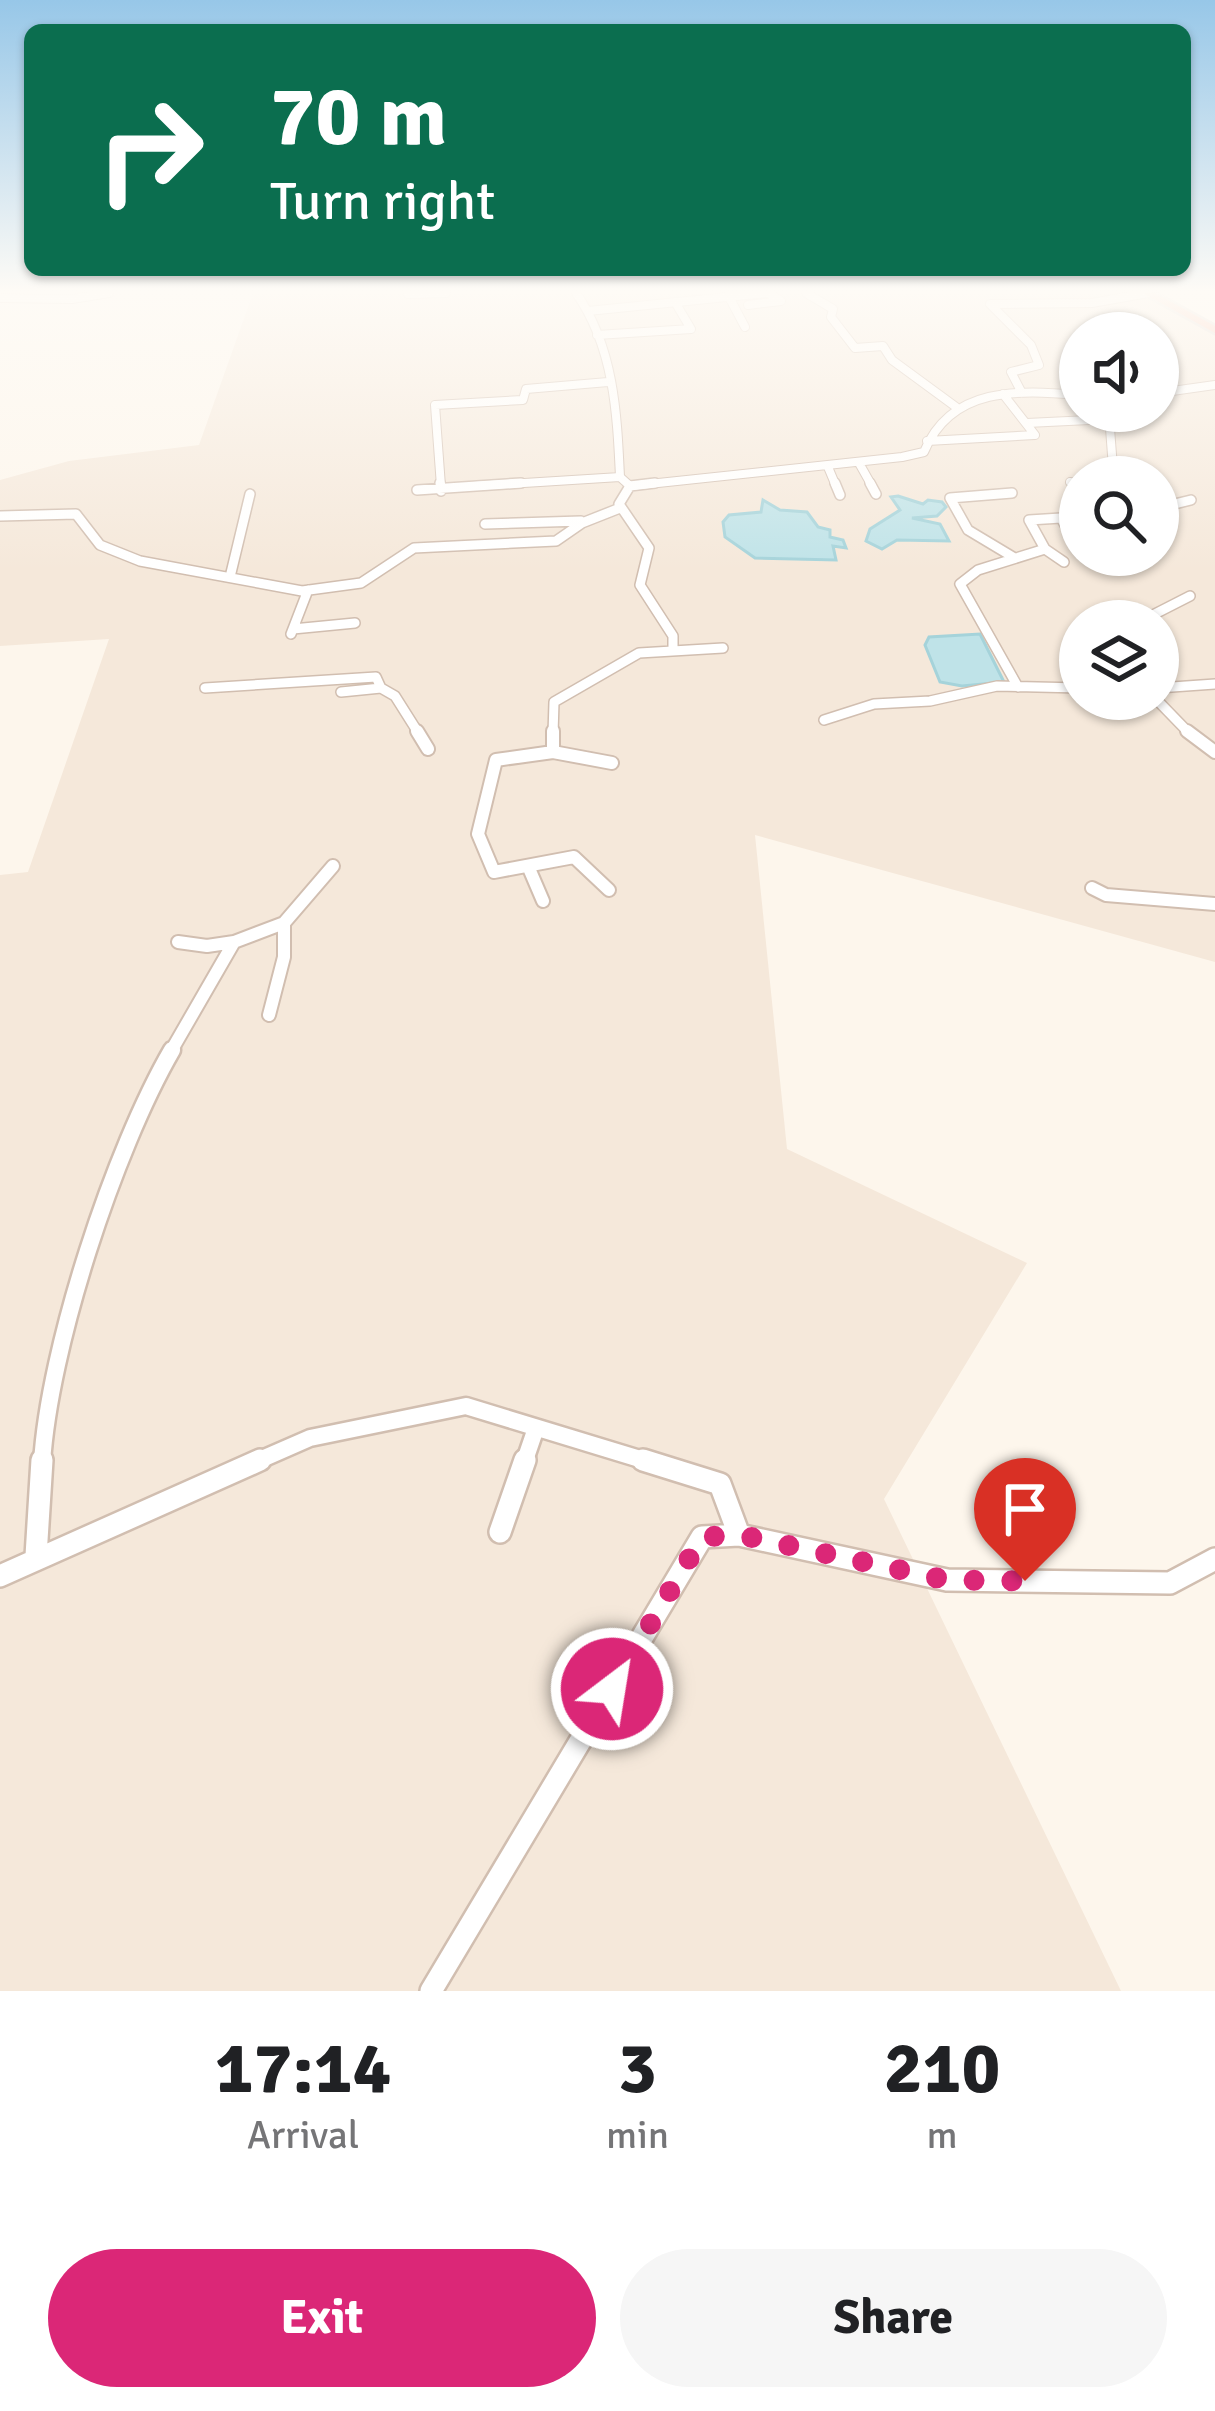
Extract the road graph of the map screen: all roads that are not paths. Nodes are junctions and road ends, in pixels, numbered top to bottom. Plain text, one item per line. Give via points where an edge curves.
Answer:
1 (562, 386) edge
2 (610, 386) edge
3 (928, 386) edge
4 (1018, 386) edge
5 (1022, 393) junction
6 (1003, 394) junction
7 (1059, 394) edge
8 (956, 406) junction
9 (1059, 420) edge
10 (1027, 423) junction
11 (927, 441) junction
12 (860, 463) junction
13 (828, 467) junction
14 (620, 476) junction
15 (630, 486) junction
16 (417, 490) dead end
17 (441, 491) junction
18 (1012, 493) dead end
19 (250, 494) dead end
20 (876, 494) dead end
21 (839, 495) dead end
22 (1191, 500) dead end
23 (1179, 503) edge
24 (620, 508) junction
25 (0, 516) edge
26 (1059, 518) edge
27 (585, 521) junction
28 (485, 524) dead end
29 (1045, 549) junction
30 (1012, 557) junction
31 (1059, 559) edge
32 (230, 577) junction
33 (346, 586) junction
34 (308, 590) junction
35 (1190, 596) dead end
36 (1179, 601) edge
37 (346, 603) dead end
38 (355, 622) dead end
39 (673, 648) junction
40 (723, 648) dead end
41 (376, 677) junction
42 (1215, 684) edge
43 (1018, 687) junction
44 (1179, 687) edge
45 (205, 688) dead end
46 (1059, 688) edge
47 (340, 692) dead end
48 (1176, 720) edge
49 (824, 721) dead end
50 (428, 748) dead end
51 (554, 752) junction
52 (1215, 752) edge
53 (611, 763) dead end
54 (333, 866) dead end
55 (528, 866) junction
56 (1092, 888) dead end
57 (609, 890) dead end
58 (542, 901) dead end
59 (1215, 904) edge
60 (284, 923) junction
61 (178, 942) dead end
62 (234, 942) junction
63 (269, 1015) dead end
64 (536, 1427) junction
65 (500, 1532) dead end
66 (740, 1535) junction
67 (36, 1556) junction
68 (1215, 1559) edge
69 (0, 1576) edge
70 (431, 1991) edge

1 - 17 street via 526,389 523,400 435,405
2 - 14 street
3 - 8 street
4 - 5 street
5 - 6 street
5 - 7 street
6 - 8 street
6 - 10 street
8 - 11 street
9 - 10 street
10 - 11 street via 1035,435
11 - 12 street via 924,452
12 - 13 street
12 - 20 street
13 - 15 street
13 - 21 street
14 - 15 street
14 - 17 street
15 - 24 street
16 - 17 street
18 - 30 street via 950,498 968,530
19 - 32 street
22 - 23 street
24 - 27 street
24 - 39 street via 649,548 640,585
25 - 32 street via 76,514 114,552
26 - 29 street via 1029,520
27 - 28 street
27 - 33 street via 556,541 414,548
29 - 30 street
29 - 31 street
30 - 43 street via 960,584
32 - 34 street
33 - 34 street
33 - 37 street
34 - 38 street via 292,631
35 - 36 street
39 - 40 street
39 - 51 street via 639,653 554,703
41 - 45 street
41 - 47 street
41 - 50 street
42 - 44 street
43 - 46 street
43 - 49 street via 874,704
48 - 52 street
51 - 53 street
51 - 55 street via 496,760 478,834 494,872
54 - 60 street
55 - 57 street via 574,857
55 - 58 street
56 - 59 street via 1106,896
60 - 62 street
60 - 63 street
61 - 62 street
62 - 67 street via 146,1094 75,1294 43,1442
64 - 65 street
64 - 66 street via 721,1484
64 - 67 street via 466,1406 310,1438
66 - 68 street via 947,1580 1170,1583
66 - 70 street via 702,1537
67 - 69 street

